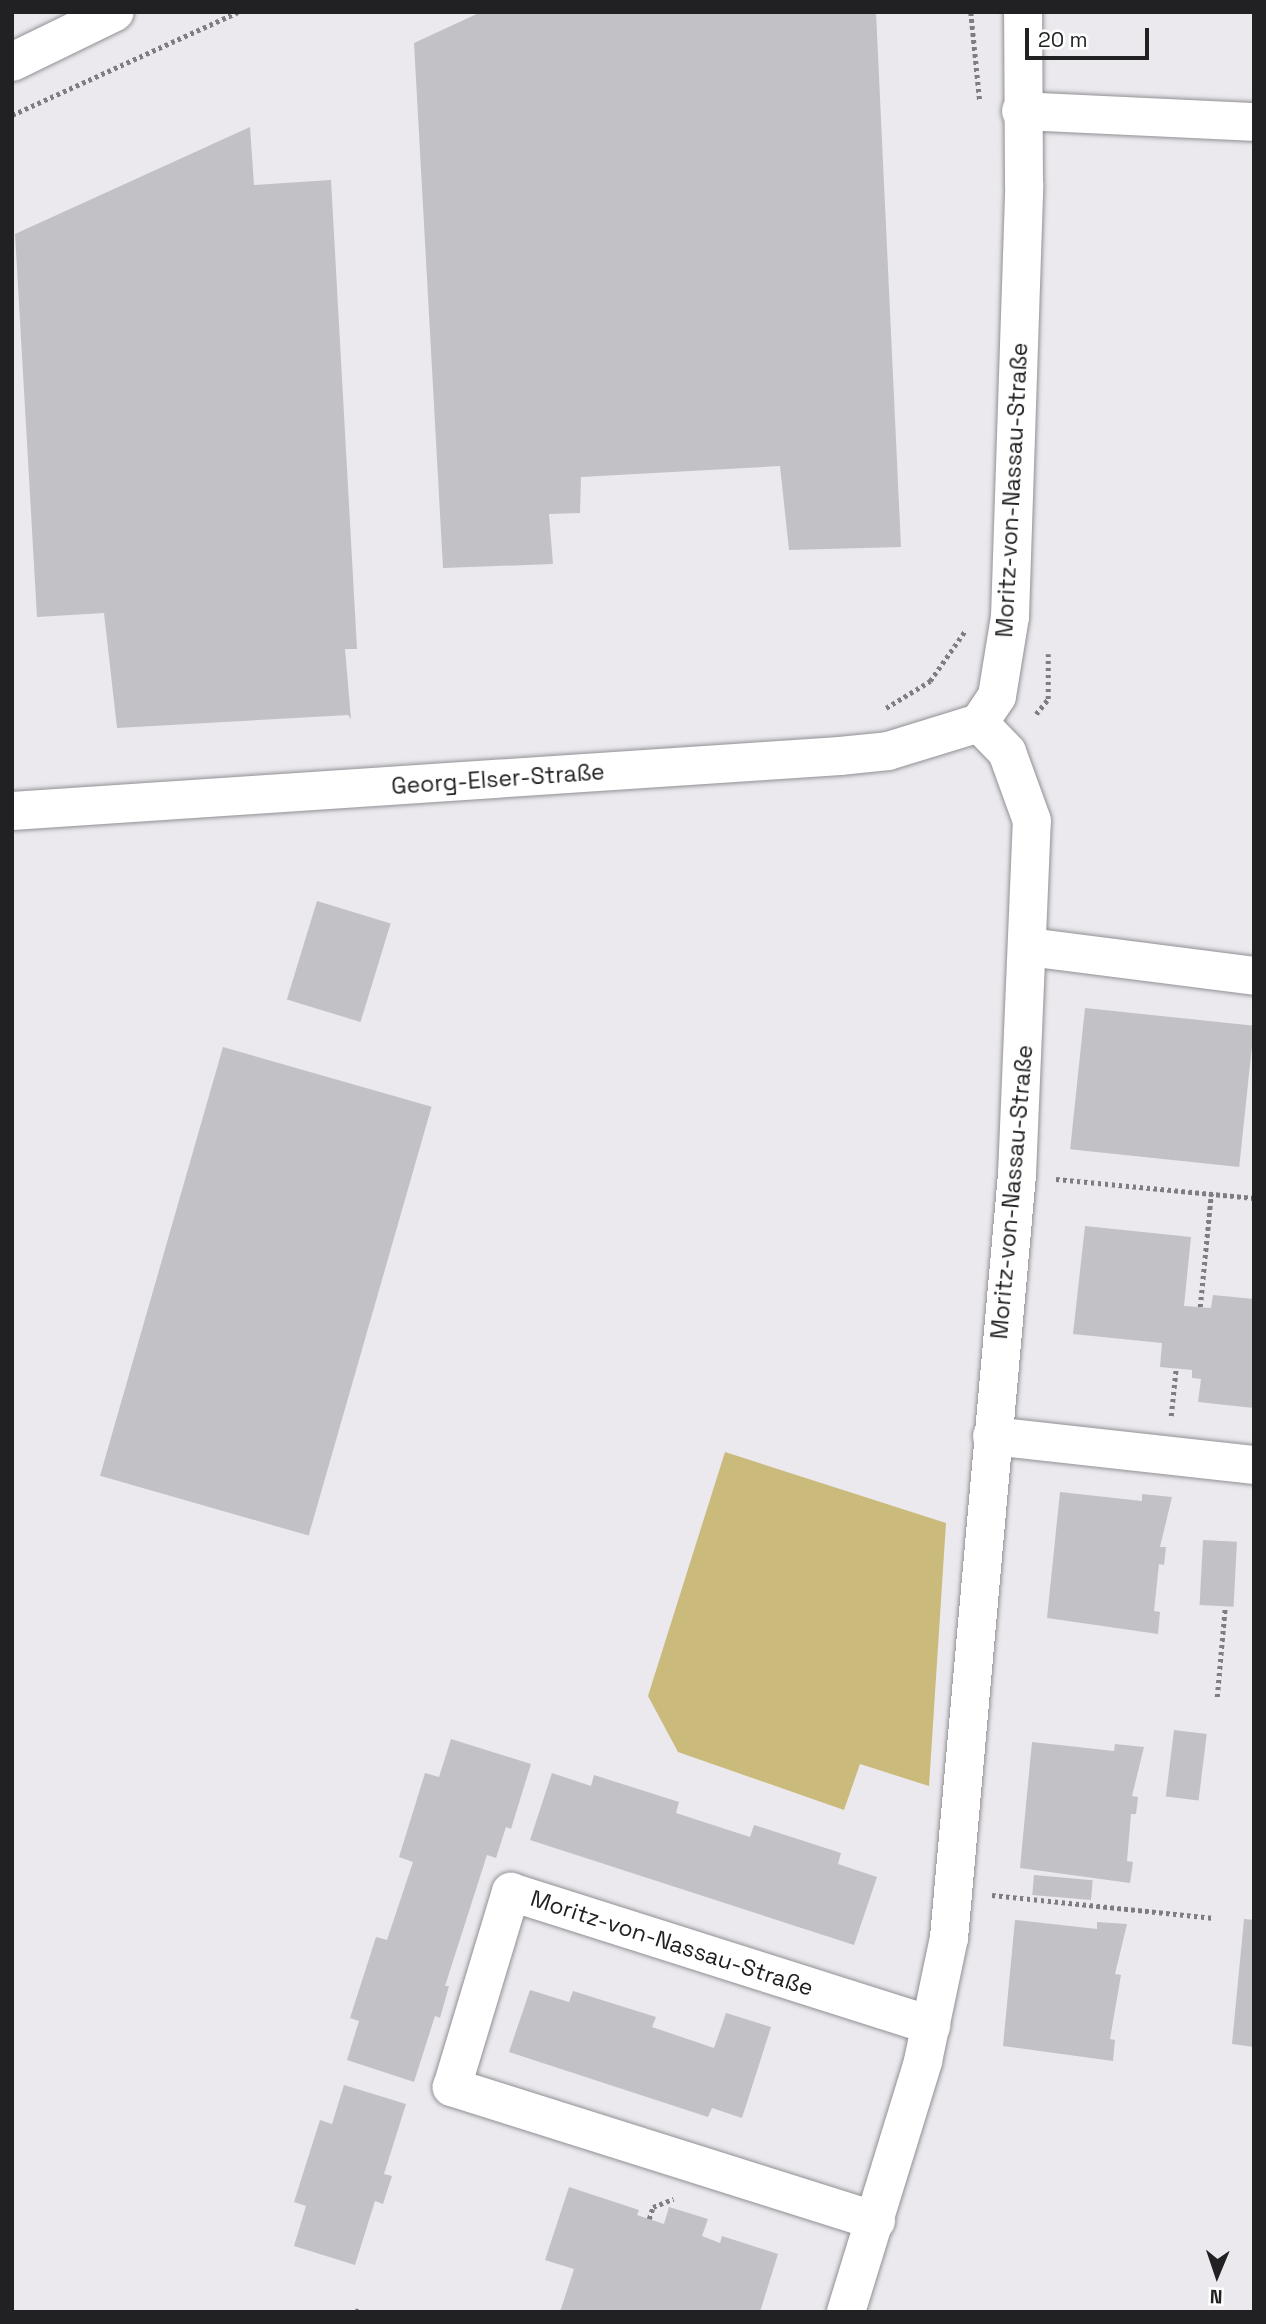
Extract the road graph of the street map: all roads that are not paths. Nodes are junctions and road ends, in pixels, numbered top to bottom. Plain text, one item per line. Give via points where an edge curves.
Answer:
1 (115, 12) edge
2 (1023, 12) edge
3 (12, 62) edge
4 (1021, 111) junction
5 (1254, 122) edge
6 (979, 723) junction
7 (12, 811) edge
8 (1029, 947) junction
9 (1254, 976) edge
10 (992, 1436) junction
11 (1254, 1465) edge
12 (931, 2025) junction
13 (876, 2221) junction
14 (846, 2312) edge

1 - 3 street
2 - 4 street, Moritz-von-Nassau-Straße
4 - 5 street
4 - 6 street, Moritz-von-Nassau-Straße via 1024,184 1010,617 997,696
6 - 7 street, Georg-Elser-Straße via 888,751 840,756
6 - 8 street, Moritz-von-Nassau-Straße via 1007,751 1032,821
8 - 9 street
8 - 10 street, Moritz-von-Nassau-Straße via 1017,1175
10 - 11 street
10 - 12 street, Moritz-von-Nassau-Straße via 949,1938
12 - 13 street, Moritz-von-Nassau-Straße
12 - 13 street, Moritz-von-Nassau-Straße via 511,1892 452,2087
13 - 14 street, Moritz-von-Nassau-Straße

